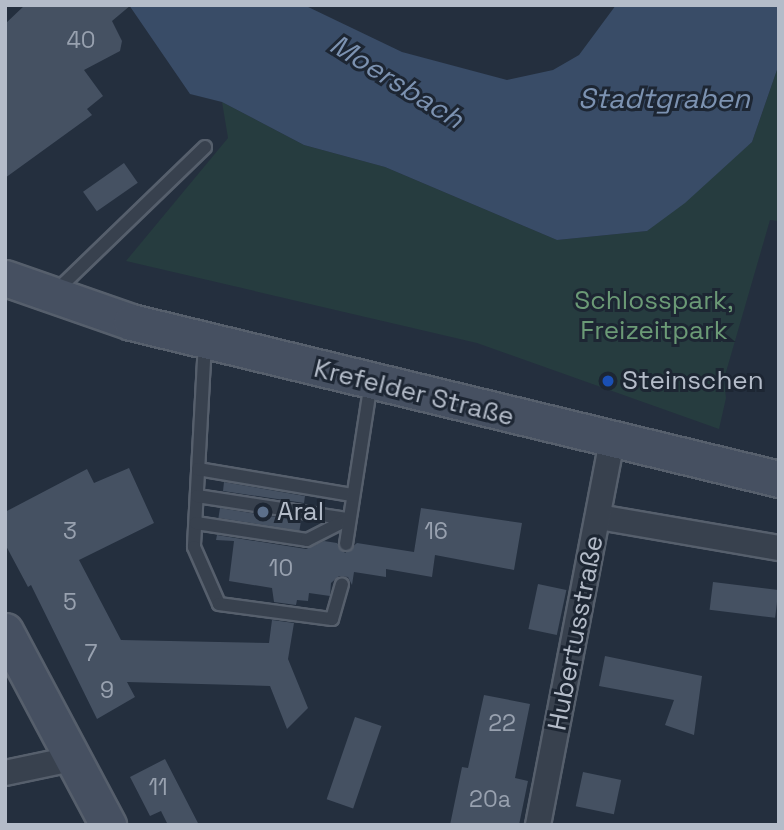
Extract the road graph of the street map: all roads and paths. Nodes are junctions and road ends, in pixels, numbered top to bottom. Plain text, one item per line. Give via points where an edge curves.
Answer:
1 (205, 147) dead end
2 (5, 278) edge
3 (44, 293) junction
4 (5, 307) edge
5 (205, 341) junction
6 (371, 383) junction
7 (612, 442) junction
8 (198, 469) junction
9 (779, 479) edge
10 (352, 495) junction
11 (197, 496) junction
12 (599, 517) junction
13 (348, 519) junction
14 (196, 523) junction
15 (346, 544) dead end
16 (779, 548) edge
17 (342, 584) dead end
18 (5, 631) edge
19 (72, 759) junction
20 (5, 773) edge
21 (107, 825) edge
22 (538, 825) edge

1 - 3 lane
2 - 3 main road, Krefelder Straße
3 - 4 main road
3 - 5 main road, Krefelder Straße
5 - 6 main road, Krefelder Straße
5 - 8 lane
6 - 7 main road, Krefelder Straße
6 - 10 lane
7 - 9 main road, Krefelder Straße
7 - 12 street, Hubertusstraße
8 - 10 lane
8 - 11 lane
10 - 13 lane
11 - 13 lane
11 - 14 lane
12 - 16 street
12 - 22 street, Hubertusstraße
13 - 14 lane via 307,540
13 - 15 lane
14 - 17 lane via 194,547 219,604 332,619
18 - 19 main road
19 - 20 street
19 - 21 main road

